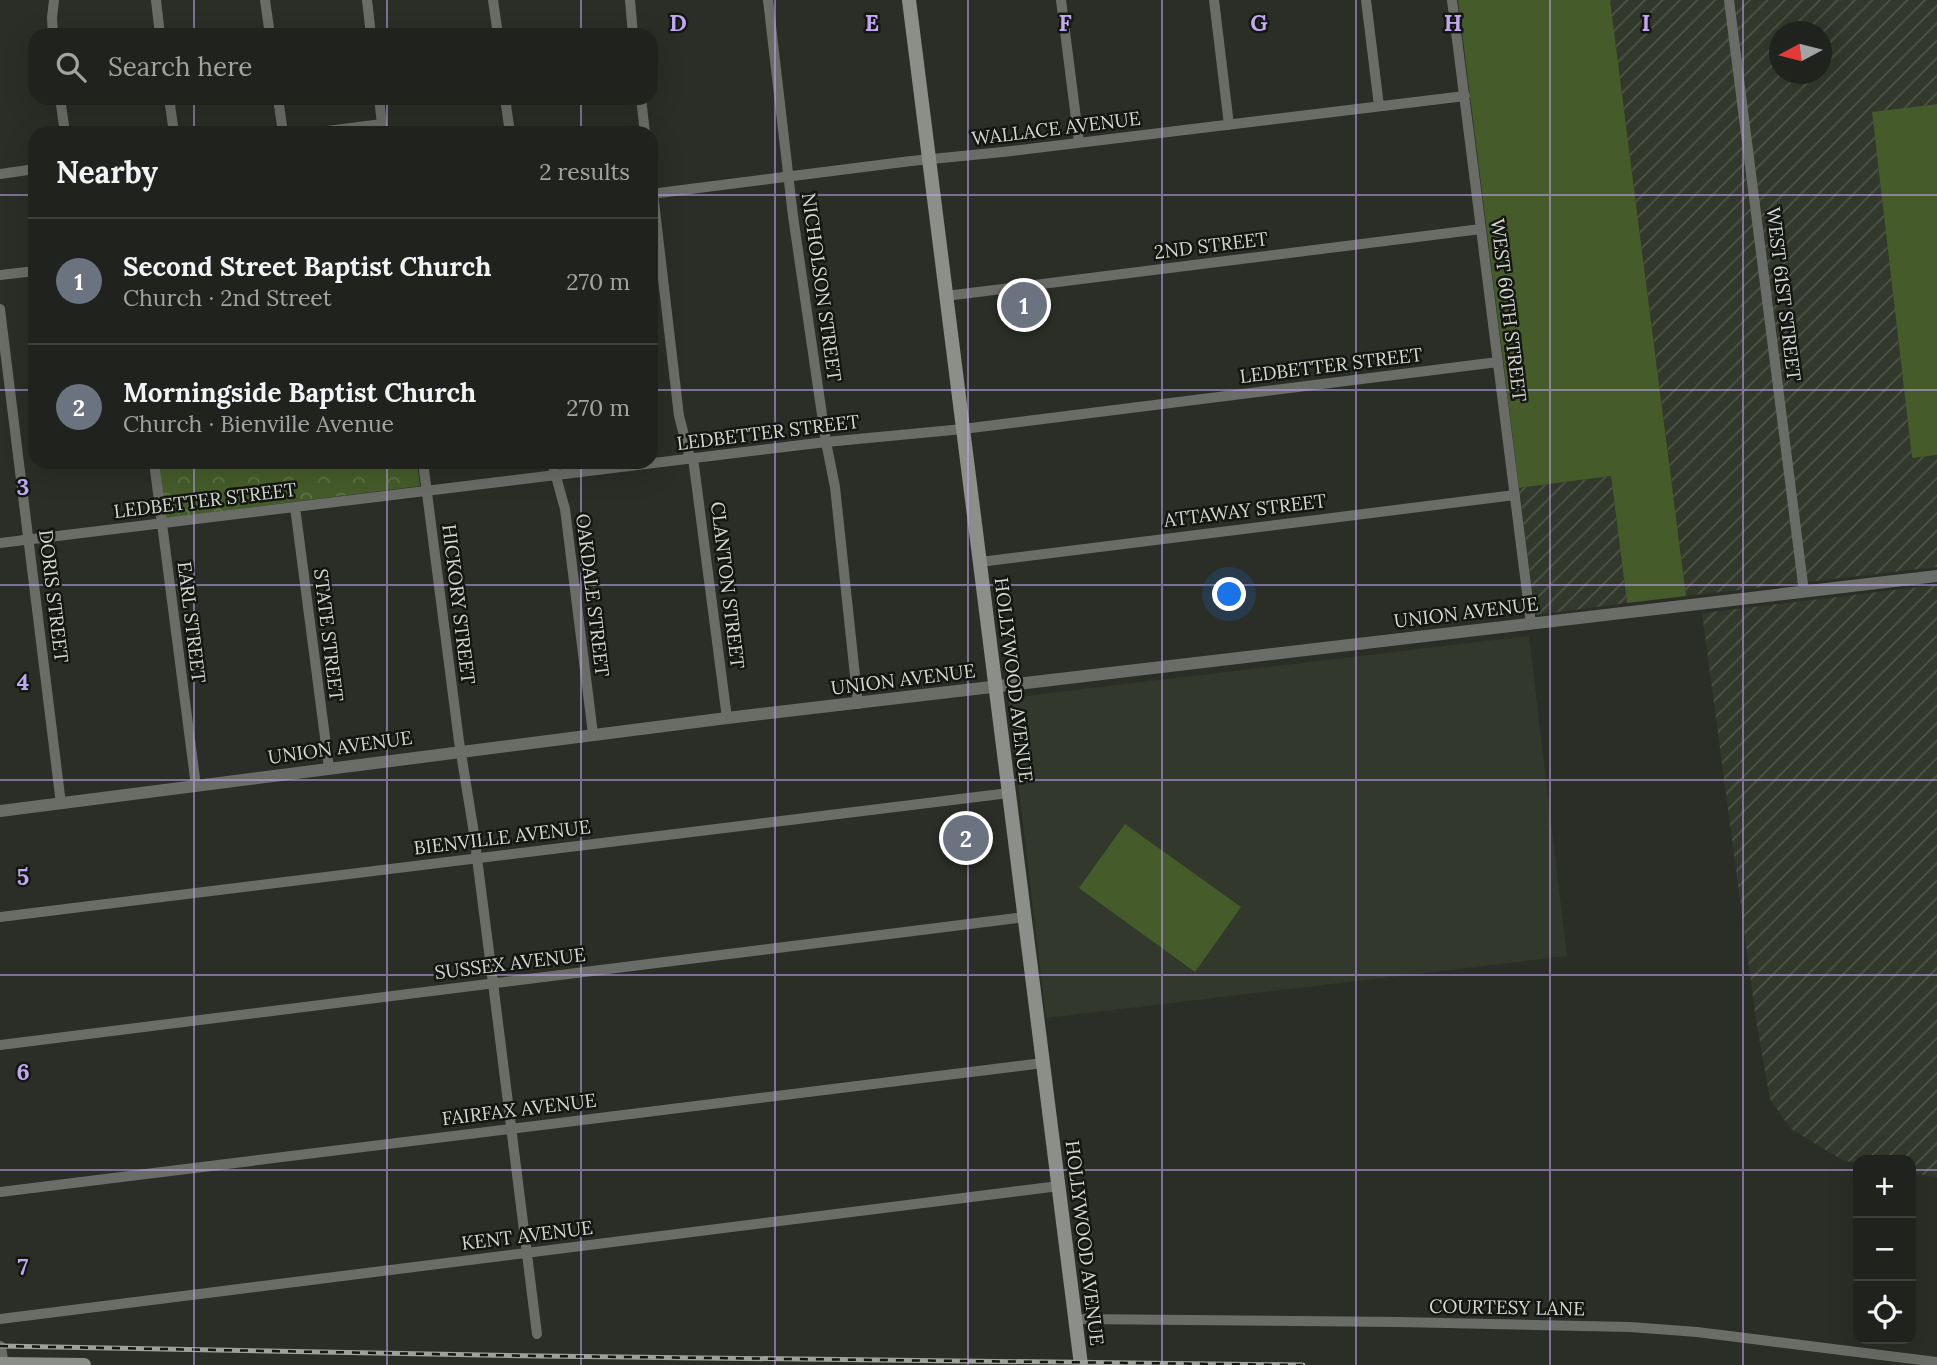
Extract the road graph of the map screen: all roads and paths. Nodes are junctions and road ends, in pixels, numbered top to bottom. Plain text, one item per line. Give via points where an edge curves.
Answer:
1 (54, 0) edge
2 (61, 0) edge
3 (156, 0) edge
4 (265, 0) edge
5 (367, 0) edge
6 (493, 0) edge
7 (629, 0) edge
8 (768, 0) edge
9 (909, 0) edge
10 (1061, 0) edge
11 (1214, 0) edge
12 (1366, 0) edge
13 (1452, 0) edge
14 (1729, 0) edge
15 (53, 28) edge
16 (159, 28) edge
17 (269, 28) edge
18 (371, 28) edge
19 (497, 28) edge
20 (633, 28) edge
21 (1465, 96) junction
22 (61, 105) edge
23 (170, 105) edge
24 (279, 105) edge
25 (380, 105) edge
26 (506, 105) edge
27 (641, 105) edge
28 (1379, 106) junction
29 (1229, 125) junction
30 (64, 126) edge
31 (173, 126) edge
32 (282, 126) edge
33 (383, 126) edge
34 (509, 126) edge
35 (644, 126) edge
36 (1079, 142) junction
37 (929, 159) junction
38 (28, 170) edge
39 (0, 174) edge
40 (790, 176) junction
41 (658, 193) edge
42 (1481, 229) junction
43 (658, 245) edge
44 (28, 272) edge
45 (0, 275) edge
46 (946, 296) junction
47 (0, 309) edge
48 (1498, 362) junction
49 (963, 429) junction
50 (826, 442) junction
51 (691, 458) junction
52 (658, 462) edge
53 (155, 469) edge
54 (425, 469) edge
55 (554, 469) edge
56 (598, 469) edge
57 (556, 474) junction
58 (427, 490) junction
59 (1515, 495) junction
60 (295, 507) junction
61 (162, 523) junction
62 (30, 539) junction
63 (0, 543) edge
64 (980, 562) junction
65 (1937, 576) edge
66 (1804, 592) junction
67 (1531, 624) junction
68 (996, 688) junction
69 (858, 704) junction
70 (727, 718) junction
71 (593, 734) junction
72 (461, 750) junction
73 (329, 768) junction
74 (196, 786) junction
75 (1009, 793) junction
76 (61, 804) junction
77 (0, 811) edge
78 (477, 858) junction
79 (0, 917) edge
80 (1025, 917) junction
81 (494, 983) junction
82 (0, 1045) edge
83 (1043, 1063) junction
84 (511, 1128) junction
85 (1059, 1186) junction
86 (0, 1192) edge
87 (527, 1253) junction
88 (0, 1319) edge
89 (1075, 1319) junction
90 (537, 1334) dead end
91 (0, 1347) edge
92 (1937, 1362) edge
93 (2, 1364) edge
94 (84, 1365) edge
95 (1081, 1365) edge

1 - 2 street
1 - 15 street
3 - 16 street
4 - 17 street
5 - 18 street
6 - 19 street
7 - 20 street
8 - 40 street, NICHOLSON STREET
9 - 37 main road, HOLLYWOOD AVENUE
10 - 36 street
11 - 29 street
12 - 28 street
13 - 21 street, WEST 60TH STREET
14 - 66 street, WEST 61ST STREET
21 - 28 street, WALLACE AVENUE
21 - 42 street, WEST 60TH STREET
22 - 30 street
23 - 31 street
24 - 32 street
25 - 33 street
26 - 34 street
27 - 35 street
28 - 29 street, WALLACE AVENUE
29 - 36 street, WALLACE AVENUE
36 - 37 street, WALLACE AVENUE
37 - 40 street, WALLACE AVENUE
37 - 46 main road, HOLLYWOOD AVENUE
38 - 39 street
40 - 41 street, WALLACE AVENUE
40 - 50 street, NICHOLSON STREET
42 - 46 street, 2ND STREET
42 - 48 street, WEST 60TH STREET
43 - 51 street, CLANTON STREET via 678,416
44 - 45 street
46 - 49 main road, HOLLYWOOD AVENUE
47 - 62 street, DORIS STREET
48 - 49 street, LEDBETTER STREET
48 - 59 street, WEST 60TH STREET
49 - 50 street, LEDBETTER STREET
49 - 64 main road, HOLLYWOOD AVENUE
50 - 51 street, LEDBETTER STREET
50 - 69 street, NICHOLSON STREET
51 - 52 street, LEDBETTER STREET
51 - 70 street, CLANTON STREET
53 - 61 street, EARL STREET
54 - 58 street, HICKORY STREET
55 - 57 street, OAKDALE STREET
56 - 57 street, LEDBETTER STREET
57 - 58 street, LEDBETTER STREET
57 - 71 street, OAKDALE STREET via 565,509
58 - 60 street, LEDBETTER STREET
58 - 72 street, HICKORY STREET
59 - 64 street, ATTAWAY STREET
59 - 67 street, WEST 60TH STREET
60 - 61 street, LEDBETTER STREET
60 - 73 street, STATE STREET
61 - 62 street, LEDBETTER STREET
61 - 74 street, EARL STREET
62 - 63 street, LEDBETTER STREET
62 - 76 street, DORIS STREET
64 - 68 main road, HOLLYWOOD AVENUE
65 - 66 street, UNION AVENUE
66 - 67 street, UNION AVENUE
67 - 68 street, UNION AVENUE
68 - 69 street, UNION AVENUE
68 - 75 main road, HOLLYWOOD AVENUE
69 - 70 street, UNION AVENUE
70 - 71 street, UNION AVENUE
71 - 72 street, UNION AVENUE
72 - 73 street, UNION AVENUE
72 - 78 street, HICKORY STREET
73 - 74 street, UNION AVENUE
74 - 76 street, UNION AVENUE
75 - 78 street, BIENVILLE AVENUE
75 - 80 main road, HOLLYWOOD AVENUE
76 - 77 street, UNION AVENUE
78 - 79 street, BIENVILLE AVENUE
78 - 81 street, HICKORY STREET
80 - 81 street, SUSSEX AVENUE
80 - 83 main road, HOLLYWOOD AVENUE
81 - 82 street, SUSSEX AVENUE
81 - 84 street, HICKORY STREET
83 - 84 street, FAIRFAX AVENUE
83 - 85 main road, HOLLYWOOD AVENUE
84 - 86 street, FAIRFAX AVENUE
84 - 87 street, HICKORY STREET
85 - 87 street, KENT AVENUE
85 - 89 main road, HOLLYWOOD AVENUE
87 - 88 street, KENT AVENUE
87 - 90 street, HICKORY STREET
89 - 92 street, COURTESY LANE via 1630,1327
89 - 95 main road, HOLLYWOOD AVENUE
91 - 93 street
93 - 94 main road

